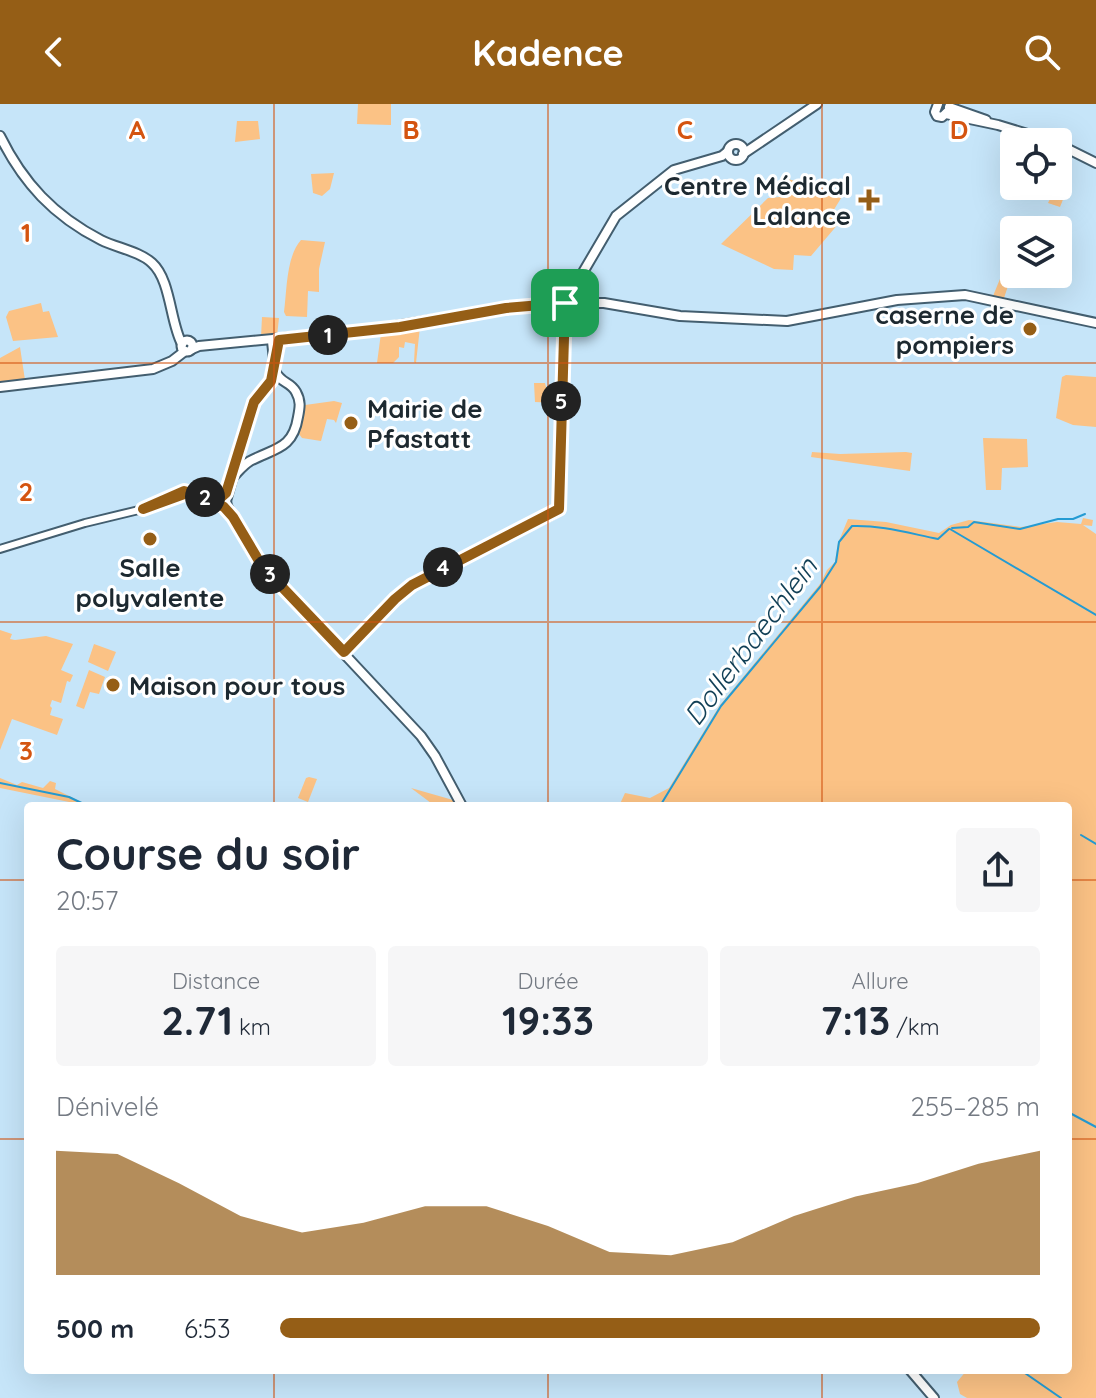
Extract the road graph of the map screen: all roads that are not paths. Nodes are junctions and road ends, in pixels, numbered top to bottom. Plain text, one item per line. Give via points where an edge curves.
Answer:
1 (815, 104) edge
2 (935, 106) edge
3 (947, 109) edge
4 (1008, 128) edge
5 (0, 136) edge
6 (1072, 151) edge
7 (1096, 163) edge
8 (565, 303) junction
9 (1096, 323) edge
10 (276, 340) junction
11 (189, 346) junction
12 (275, 371) junction
13 (0, 387) edge
14 (232, 479) junction
15 (223, 501) junction
16 (0, 549) edge
17 (344, 652) junction
18 (460, 802) edge
19 (913, 1374) edge
20 (934, 1398) edge

1 - 8 main road via 742,150 738,160 728,154 674,170 628,204
2 - 3 main road via 937,116
3 - 4 main road
5 - 11 main road via 22,177 48,205 92,235 154,265 176,326
6 - 7 main road
8 - 9 main road via 604,303 680,316 799,320 948,294
8 - 10 main road
8 - 17 street via 559,509 412,585
10 - 11 main road
10 - 12 main road
11 - 13 main road via 141,370
12 - 14 main road via 254,402
12 - 14 main road via 298,396 296,430 285,444 249,462
14 - 15 main road
15 - 16 street via 182,492
15 - 17 main road via 262,566
17 - 18 main road via 421,736
19 - 20 main road

